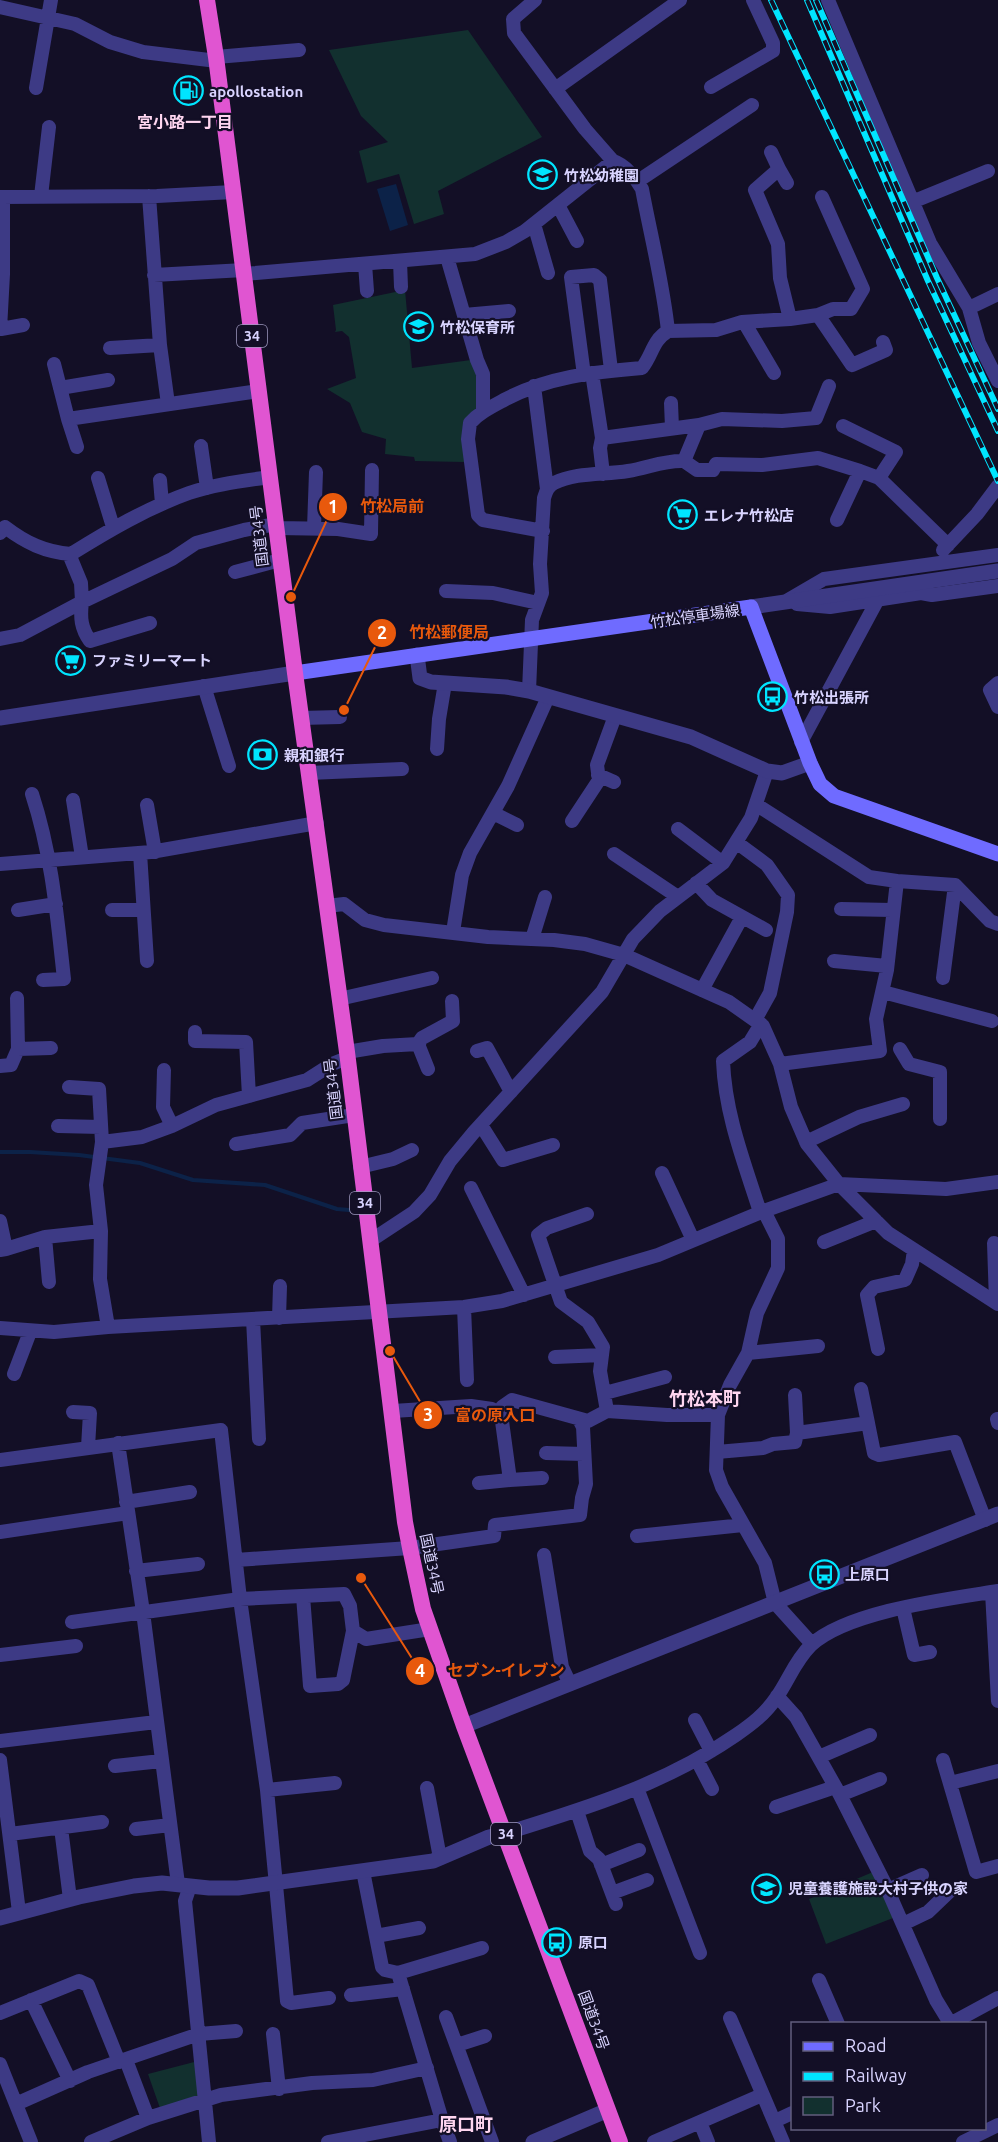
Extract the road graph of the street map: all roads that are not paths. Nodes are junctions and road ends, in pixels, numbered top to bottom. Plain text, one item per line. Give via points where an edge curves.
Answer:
1 (51, 0) edge
2 (207, 0) edge
3 (535, 0) edge
4 (680, 0) edge
5 (753, 0) edge
6 (828, 0) edge
7 (0, 7) edge
8 (47, 16) junction
9 (299, 50) dead end
10 (217, 59) junction
11 (711, 87) dead end
12 (36, 88) dead end
13 (555, 89) junction
14 (752, 105) dead end
15 (49, 127) dead end
16 (771, 152) dead end
17 (613, 161) junction
18 (779, 169) junction
19 (988, 171) dead end
20 (638, 181) junction
21 (786, 183) dead end
22 (233, 192) junction
23 (41, 196) junction
24 (149, 196) junction
25 (2, 197) edge
26 (822, 197) dead end
27 (912, 202) junction
28 (558, 205) junction
29 (534, 224) junction
30 (578, 241) dead end
31 (447, 257) junction
32 (400, 261) junction
33 (364, 264) junction
34 (244, 272) junction
35 (548, 273) dead end
36 (154, 275) junction
37 (401, 286) dead end
38 (367, 291) dead end
39 (998, 294) edge
40 (969, 308) junction
41 (509, 311) dead end
42 (464, 315) junction
43 (818, 315) junction
44 (790, 319) junction
45 (744, 322) junction
46 (23, 325) dead end
47 (1, 329) edge
48 (668, 331) junction
49 (883, 342) dead end
50 (160, 345) junction
51 (110, 348) dead end
52 (54, 364) dead end
53 (611, 370) junction
54 (774, 373) dead end
55 (588, 374) junction
56 (108, 380) dead end
57 (998, 381) edge
58 (534, 386) junction
59 (829, 386) dead end
60 (60, 388) junction
61 (259, 391) junction
62 (671, 403) dead end
63 (168, 404) junction
64 (483, 411) junction
65 (68, 419) junction
66 (699, 425) junction
67 (843, 426) dead end
68 (672, 428) junction
69 (602, 438) junction
70 (201, 446) dead end
71 (77, 447) dead end
72 (684, 461) junction
73 (372, 470) dead end
74 (860, 471) junction
75 (316, 472) dead end
76 (603, 474) junction
77 (270, 477) junction
78 (98, 478) dead end
79 (879, 478) junction
80 (160, 480) dead end
81 (998, 486) edge
82 (207, 488) junction
83 (547, 489) junction
84 (162, 504) junction
85 (837, 520) dead end
86 (2, 526) edge
87 (276, 526) junction
88 (113, 527) junction
89 (314, 528) junction
90 (543, 531) junction
91 (948, 545) junction
92 (69, 554) junction
93 (998, 555) edge
94 (280, 560) junction
95 (932, 564) junction
96 (998, 571) edge
97 (235, 572) dead end
98 (998, 585) edge
99 (446, 591) dead end
100 (877, 601) junction
101 (82, 602) junction
102 (538, 603) junction
103 (783, 603) junction
104 (752, 607) junction
105 (150, 623) dead end
106 (0, 639) edge
107 (532, 639) junction
108 (417, 655) junction
109 (295, 672) junction
110 (445, 683) junction
111 (998, 683) edge
112 (204, 687) junction
113 (530, 691) junction
114 (548, 696) junction
115 (998, 707) edge
116 (615, 716) junction
117 (340, 717) dead end
118 (0, 718) edge
119 (302, 718) junction
120 (801, 742) junction
121 (437, 749) dead end
122 (810, 763) junction
123 (229, 766) dead end
124 (402, 769) dead end
125 (767, 771) junction
126 (309, 773) junction
127 (598, 775) junction
128 (614, 782) dead end
129 (32, 794) dead end
130 (74, 800) dead end
131 (147, 804) dead end
132 (757, 805) junction
133 (493, 813) junction
134 (572, 821) dead end
135 (317, 823) junction
136 (517, 825) dead end
137 (678, 828) dead end
138 (736, 842) junction
139 (155, 852) junction
140 (140, 853) junction
141 (614, 854) dead end
142 (998, 854) edge
143 (82, 857) junction
144 (50, 860) junction
145 (723, 863) junction
146 (0, 864) edge
147 (897, 881) junction
148 (696, 883) junction
149 (955, 885) junction
150 (545, 897) dead end
151 (678, 897) junction
152 (56, 904) junction
153 (327, 906) junction
154 (841, 909) dead end
155 (18, 910) dead end
156 (112, 910) dead end
157 (144, 910) junction
158 (892, 910) junction
159 (742, 917) junction
160 (998, 924) edge
161 (766, 930) dead end
162 (453, 932) junction
163 (532, 939) junction
164 (624, 955) junction
165 (147, 961) dead end
166 (834, 962) dead end
167 (887, 966) junction
168 (432, 978) dead end
169 (943, 978) dead end
170 (44, 980) dead end
171 (702, 990) junction
172 (883, 992) junction
173 (17, 998) dead end
174 (339, 999) junction
175 (452, 1002) dead end
176 (992, 1021) dead end
177 (758, 1022) junction
178 (195, 1042) dead end
179 (418, 1044) junction
180 (51, 1048) dead end
181 (486, 1048) dead end
182 (18, 1049) junction
183 (880, 1051) junction
184 (347, 1055) junction
185 (780, 1064) junction
186 (0, 1066) edge
187 (164, 1070) dead end
188 (428, 1070) dead end
189 (69, 1087) dead end
190 (511, 1092) junction
191 (249, 1096) junction
192 (903, 1104) dead end
193 (354, 1115) junction
194 (940, 1119) dead end
195 (481, 1125) junction
196 (58, 1126) dead end
197 (172, 1126) junction
198 (101, 1127) junction
199 (806, 1142) junction
200 (236, 1144) dead end
201 (553, 1145) dead end
202 (412, 1150) dead end
203 (100, 1153) junction
204 (360, 1167) junction
205 (662, 1173) dead end
206 (998, 1182) edge
207 (839, 1184) junction
208 (471, 1188) dead end
209 (762, 1211) junction
210 (587, 1214) dead end
211 (0, 1221) edge
212 (876, 1221) junction
213 (101, 1231) junction
214 (45, 1237) junction
215 (693, 1240) junction
216 (370, 1241) junction
217 (824, 1242) dead end
218 (994, 1243) dead end
219 (3, 1250) edge
220 (914, 1250) junction
221 (49, 1282) dead end
222 (280, 1286) dead end
223 (556, 1287) junction
224 (524, 1295) junction
225 (997, 1303) edge
226 (464, 1307) junction
227 (380, 1311) junction
228 (279, 1318) junction
229 (253, 1319) junction
230 (108, 1327) junction
231 (0, 1328) edge
232 (30, 1332) junction
233 (818, 1346) dead end
234 (878, 1349) dead end
235 (748, 1353) junction
236 (602, 1355) junction
237 (555, 1357) dead end
238 (14, 1374) dead end
239 (665, 1377) dead end
240 (467, 1380) dead end
241 (861, 1389) dead end
242 (605, 1393) junction
243 (795, 1395) dead end
244 (492, 1409) dead end
245 (393, 1411) junction
246 (607, 1411) junction
247 (73, 1412) dead end
248 (718, 1414) junction
249 (579, 1419) junction
250 (868, 1423) junction
251 (797, 1433) junction
252 (259, 1439) dead end
253 (118, 1443) junction
254 (88, 1447) junction
255 (717, 1452) junction
256 (546, 1453) dead end
257 (584, 1454) junction
258 (0, 1460) edge
259 (542, 1478) dead end
260 (510, 1480) junction
261 (479, 1483) dead end
262 (189, 1492) dead end
263 (127, 1508) junction
264 (991, 1517) edge
265 (743, 1525) junction
266 (0, 1532) edge
267 (637, 1536) dead end
268 (410, 1548) junction
269 (544, 1555) dead end
270 (236, 1560) junction
271 (198, 1564) dead end
272 (136, 1571) junction
273 (995, 1591) edge
274 (303, 1596) junction
275 (240, 1599) junction
276 (775, 1603) junction
277 (903, 1608) junction
278 (143, 1612) junction
279 (72, 1622) dead end
280 (430, 1629) junction
281 (353, 1630) junction
282 (812, 1644) junction
283 (75, 1646) dead end
284 (930, 1652) dead end
285 (0, 1655) edge
286 (570, 1684) junction
287 (777, 1696) junction
288 (998, 1701) edge
289 (695, 1720) dead end
290 (156, 1722) junction
291 (464, 1726) junction
292 (870, 1735) dead end
293 (0, 1741) edge
294 (711, 1751) junction
295 (819, 1757) junction
296 (0, 1760) edge
297 (697, 1760) junction
298 (943, 1760) dead end
299 (161, 1761) junction
300 (114, 1766) dead end
301 (998, 1771) edge
302 (1, 1779) edge
303 (879, 1779) dead end
304 (335, 1783) dead end
305 (950, 1783) junction
306 (427, 1788) dead end
307 (637, 1788) junction
308 (712, 1789) dead end
309 (267, 1790) junction
310 (838, 1791) junction
311 (776, 1807) dead end
312 (577, 1811) junction
313 (102, 1822) dead end
314 (170, 1824) junction
315 (61, 1828) junction
316 (136, 1829) dead end
317 (506, 1833) junction
318 (10, 1834) junction
319 (639, 1850) dead end
320 (440, 1858) junction
321 (601, 1865) junction
322 (998, 1866) edge
323 (363, 1871) junction
324 (922, 1875) dead end
325 (7, 1879) edge
326 (647, 1880) dead end
327 (276, 1883) junction
328 (184, 1885) junction
329 (888, 1890) junction
330 (951, 1890) dead end
331 (70, 1899) junction
332 (19, 1912) junction
333 (0, 1917) edge
334 (903, 1924) junction
335 (419, 1928) dead end
336 (376, 1936) junction
337 (482, 1948) dead end
338 (700, 1953) dead end
339 (398, 1973) junction
340 (819, 1980) dead end
341 (403, 1989) junction
342 (351, 1995) dead end
343 (329, 1998) dead end
344 (31, 2000) junction
345 (997, 2000) edge
346 (0, 2013) edge
347 (446, 2017) dead end
348 (730, 2018) dead end
349 (837, 2022) edge
350 (949, 2022) edge
351 (952, 2022) edge
352 (236, 2031) dead end
353 (199, 2034) junction
354 (273, 2034) dead end
355 (485, 2036) dead end
356 (457, 2044) junction
357 (122, 2061) junction
358 (0, 2064) edge
359 (427, 2068) junction
360 (70, 2081) junction
361 (279, 2088) junction
362 (762, 2095) junction
363 (206, 2098) junction
364 (16, 2104) junction
365 (608, 2110) junction
366 (791, 2113) edge
367 (148, 2118) junction
368 (442, 2120) junction
369 (775, 2121) junction
370 (700, 2122) junction
371 (998, 2125) edge
372 (31, 2142) edge
373 (91, 2142) edge
374 (209, 2142) edge
375 (328, 2142) edge
376 (450, 2142) edge
377 (492, 2142) edge
378 (533, 2142) edge
379 (620, 2142) edge
380 (654, 2142) edge
381 (708, 2142) edge
382 (783, 2142) edge
383 (963, 2142) edge

1 - 8 street
2 - 10 highway, 国道34号 / 34
3 - 13 street via 513,19 514,33
4 - 13 street
5 - 11 street via 773,51
6 - 27 street
7 - 8 street
8 - 10 street via 143,52
8 - 12 street
9 - 10 street
10 - 22 highway, 国道34号 / 34
13 - 17 street
14 - 20 street
15 - 23 street
16 - 18 street
17 - 20 street
17 - 28 street
18 - 21 street
18 - 44 street via 755,190 778,244 780,278
19 - 27 street
20 - 48 street via 663,290
22 - 24 street
22 - 34 highway, 国道34号 / 34
23 - 24 street
23 - 25 street
24 - 36 street
25 - 47 street
26 - 43 street via 863,289 850,309 833,309
27 - 40 street via 930,243
28 - 29 street
28 - 30 street
29 - 31 street via 506,242 475,254
29 - 35 street
31 - 32 street
31 - 42 street
32 - 33 street
32 - 37 street
33 - 34 street
33 - 38 street
34 - 36 street
34 - 61 highway, 国道34号 / 34
36 - 50 street
39 - 40 street
40 - 57 street via 979,343
41 - 42 street
42 - 64 street via 483,374
43 - 44 street
43 - 49 street via 852,365 886,350
44 - 45 street
45 - 48 street via 716,330
45 - 54 street
46 - 47 street
48 - 53 street via 658,337 645,374
50 - 51 street
50 - 63 street
52 - 60 street
53 - 55 street
53 - 55 street via 600,280 594,275 571,277
55 - 58 street
55 - 69 street
56 - 60 street
58 - 64 street
58 - 83 street
59 - 66 street via 816,418 723,419
60 - 65 street
61 - 63 street
61 - 77 highway, 国道34号 / 34
62 - 68 street
63 - 65 street
64 - 90 street via 470,423 468,432 478,515 483,520
65 - 71 street
66 - 68 street
66 - 72 street
67 - 79 street via 896,452
68 - 69 street
69 - 76 street
70 - 82 street
72 - 74 street via 697,470 713,470 716,464 762,465 818,458
72 - 76 street via 669,460
73 - 89 street via 371,534
74 - 79 street
74 - 85 street
75 - 89 street
76 - 83 street via 553,483
77 - 82 street
77 - 87 highway, 国道34号 / 34
78 - 88 street
79 - 91 street
80 - 84 street
81 - 91 street
82 - 84 street
83 - 90 street via 543,498
84 - 88 street
86 - 92 street via 40,548
87 - 89 street
87 - 94 highway, 国道34号 / 34
87 - 101 street via 196,543 172,559
88 - 92 street
90 - 102 street via 542,593
91 - 95 street
92 - 101 street via 81,583
93 - 95 street
94 - 97 street
94 - 109 highway, 国道34号 / 34
95 - 103 street via 824,579
96 - 103 street
98 - 100 street
99 - 102 street via 493,593
100 - 103 street via 830,607
100 - 120 street
101 - 105 street via 82,630 90,641
101 - 106 street via 20,635
102 - 107 street via 532,620
103 - 104 street
104 - 107 main road, 竹松停車場線
104 - 120 main road, 竹松停車場線
107 - 108 main road, 竹松停車場線
107 - 113 street
108 - 109 main road, 竹松停車場線
108 - 110 street via 420,678
109 - 112 street
109 - 119 highway, 国道34号 / 34
110 - 113 street
110 - 121 street
111 - 115 street via 990,690
112 - 118 street
112 - 123 street
113 - 114 street
114 - 116 street
114 - 133 street
116 - 125 street via 691,738
116 - 127 street via 597,765
117 - 119 street
119 - 126 highway, 国道34号 / 34
120 - 122 main road, 竹松停車場線
122 - 125 street via 782,773
122 - 142 main road, 竹松停車場線 via 820,784 834,796
124 - 126 street
125 - 132 street
126 - 135 highway, 国道34号 / 34
127 - 128 street
127 - 134 street via 599,780
129 - 144 street
130 - 143 street
131 - 139 street
132 - 138 street
132 - 147 street via 869,877
133 - 136 street
133 - 162 street via 462,875
135 - 139 street
135 - 153 highway, 国道34号 / 34
137 - 145 street
138 - 145 street
138 - 177 street via 767,865 788,895 770,993
139 - 140 street
140 - 143 street
140 - 157 street
141 - 151 street
143 - 144 street
144 - 146 street
144 - 152 street
145 - 148 street
147 - 149 street
147 - 158 street
148 - 151 street
148 - 159 street via 712,900
149 - 160 street via 990,921
149 - 169 street
150 - 163 street
151 - 164 street via 633,939
152 - 155 street
152 - 170 street via 64,979
153 - 162 street via 344,904 366,920 384,925
153 - 174 highway, 国道34号 / 34
154 - 158 street
156 - 157 street
157 - 165 street
158 - 167 street
159 - 161 street
159 - 171 street
162 - 163 street
163 - 164 street via 585,944
164 - 171 street
164 - 190 street via 602,992
166 - 167 street
167 - 172 street
168 - 174 street
171 - 177 street
172 - 176 street
172 - 183 street via 876,1019
173 - 182 street
174 - 184 highway, 国道34号 / 34
175 - 179 street via 453,1021
177 - 185 street
177 - 209 street via 750,1042 723,1061 731,1123
178 - 191 street via 229,1036 246,1042
179 - 184 street via 383,1046
179 - 188 street
180 - 182 street
181 - 190 street
182 - 186 street via 11,1065
183 - 185 street
183 - 194 street via 902,1049 909,1064 940,1072
184 - 191 street via 307,1080
184 - 193 highway, 国道34号 / 34
185 - 199 street via 791,1107
187 - 197 street via 163,1107
189 - 198 street via 99,1089
190 - 195 street
191 - 197 street via 216,1105
192 - 199 street via 859,1117
193 - 200 street via 302,1124 290,1135
193 - 204 highway, 国道34号 / 34
195 - 201 street via 503,1160
195 - 216 street via 414,1212
196 - 198 street
197 - 203 street
198 - 203 street
199 - 207 street
202 - 204 street
203 - 213 street via 96,1185
204 - 216 highway, 国道34号 / 34
205 - 215 street
206 - 207 street via 946,1189
207 - 209 street
207 - 212 street
208 - 224 street
209 - 215 street
209 - 235 street via 778,1239 778,1268 757,1313
210 - 223 street via 538,1235
211 - 219 street
212 - 217 street
212 - 220 street
213 - 214 street
213 - 230 street via 100,1279
214 - 219 street
214 - 221 street
215 - 223 street
216 - 227 highway, 国道34号 / 34
218 - 225 street
220 - 225 street
220 - 234 street via 905,1280 874,1287 867,1295
222 - 228 street
223 - 224 street
223 - 236 street via 561,1302 588,1322 603,1347
224 - 226 street
226 - 227 street
226 - 240 street
227 - 228 street
227 - 245 highway, 国道34号 / 34
228 - 229 street
229 - 230 street
229 - 252 street
230 - 232 street
231 - 232 street
232 - 238 street
233 - 235 street
235 - 248 street
236 - 237 street
236 - 242 street via 600,1371
239 - 242 street
241 - 250 street
242 - 246 street
243 - 251 street
244 - 245 street via 471,1406
245 - 268 highway, 国道34号 / 34
246 - 248 street
246 - 249 street via 595,1419
247 - 254 street via 90,1413
248 - 255 street
249 - 257 street
249 - 260 street via 512,1400 502,1407
250 - 251 street
250 - 264 street via 874,1453 879,1455 955,1442
251 - 255 street via 795,1442
253 - 254 street
253 - 263 street
253 - 270 street via 221,1430
254 - 258 street
255 - 265 street via 716,1470 722,1487
256 - 257 street
257 - 268 street via 586,1484 580,1515 495,1525 494,1536
259 - 260 street
260 - 261 street
262 - 263 street
263 - 266 street
263 - 272 street
264 - 276 street
265 - 267 street
265 - 276 street via 765,1563
268 - 270 street
268 - 280 highway, 国道34号 / 34
269 - 286 street via 562,1667
270 - 275 street
271 - 272 street
272 - 278 street
273 - 277 street
273 - 288 street
274 - 275 street
274 - 281 street via 344,1594
274 - 281 street via 310,1686 338,1684 343,1680
275 - 278 street
275 - 309 street
276 - 282 street
276 - 286 street
277 - 282 street via 872,1615
277 - 284 street via 914,1656
278 - 279 street
278 - 290 street
280 - 281 street via 366,1639
280 - 291 highway, 国道34号 / 34
282 - 287 street via 791,1668
283 - 285 street
286 - 291 street
287 - 294 street via 761,1717
287 - 295 street via 796,1717
289 - 294 street
290 - 293 street
290 - 299 street
291 - 317 highway, 国道34号 / 34
292 - 295 street
294 - 297 street
295 - 310 street
296 - 302 street
297 - 307 street
297 - 308 street
298 - 305 street
299 - 300 street
299 - 314 street
301 - 305 street
302 - 318 street
303 - 310 street
304 - 309 street
305 - 322 street via 976,1872
306 - 320 street
307 - 312 street
307 - 338 street
309 - 327 street
310 - 311 street
310 - 329 street
312 - 317 street
312 - 321 street via 590,1851
313 - 315 street
314 - 316 street
314 - 328 street
315 - 318 street
315 - 331 street
317 - 320 street
317 - 365 highway, 国道34号 / 34
318 - 325 street
319 - 321 street
320 - 323 street
321 - 326 street via 614,1899
323 - 327 street
323 - 336 street
324 - 329 street
325 - 332 street
327 - 328 street via 238,1888
327 - 343 street via 287,2001
328 - 331 street via 134,1886
328 - 353 street
329 - 334 street
330 - 334 street via 928,1912
331 - 332 street
332 - 333 street
334 - 350 street
335 - 336 street
336 - 339 street via 382,1966 385,1971
337 - 339 street
339 - 341 street
340 - 349 street
341 - 342 street
341 - 359 street
344 - 346 street
344 - 357 street via 79,1981 88,1985
344 - 360 street
345 - 351 street
347 - 356 street
348 - 362 street
352 - 353 street
353 - 357 street
353 - 363 street
354 - 361 street
355 - 356 street
356 - 377 street
357 - 360 street
357 - 367 street
358 - 364 street
359 - 361 street via 374,2080
359 - 368 street
360 - 364 street
361 - 363 street
362 - 369 street
362 - 370 street
363 - 367 street
363 - 374 street
364 - 372 street
365 - 378 street
365 - 379 highway, 国道34号 / 34
366 - 369 street
367 - 373 street
368 - 375 street
368 - 376 street
369 - 382 street
370 - 380 street
370 - 381 street
371 - 383 street

